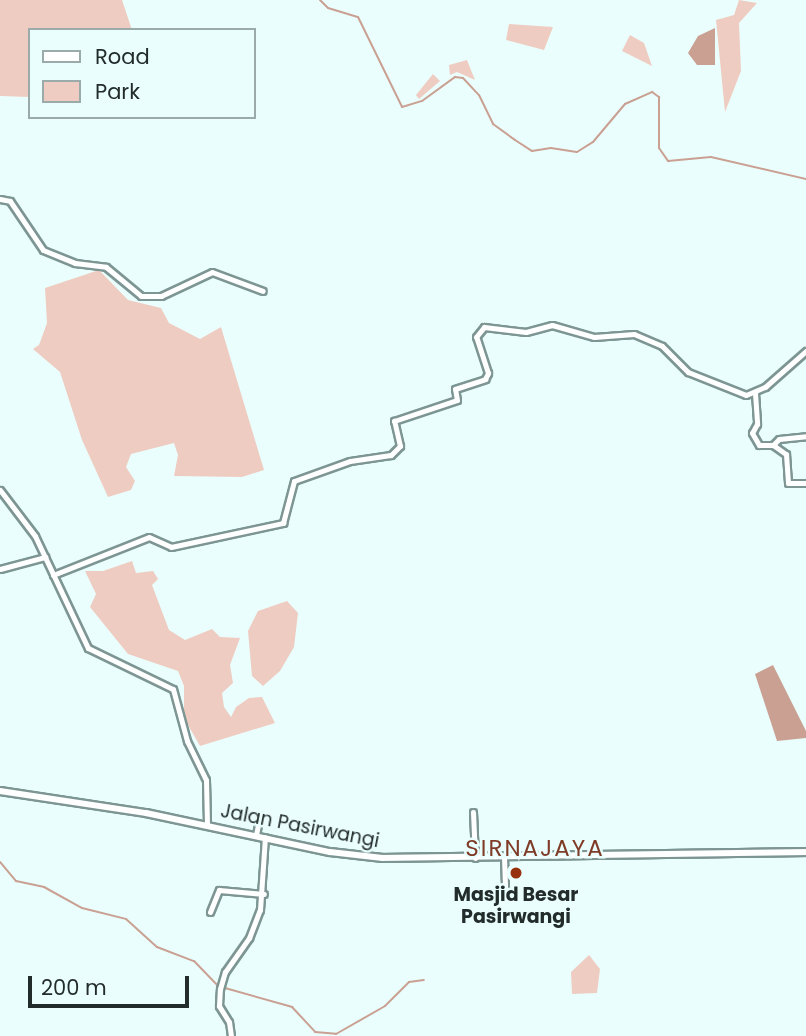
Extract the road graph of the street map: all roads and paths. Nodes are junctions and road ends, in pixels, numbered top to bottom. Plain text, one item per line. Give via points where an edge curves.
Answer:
1 (0, 199) edge
2 (263, 291) dead end
3 (806, 351) edge
4 (755, 393) junction
5 (806, 436) edge
6 (773, 445) junction
7 (806, 483) edge
8 (0, 490) edge
9 (45, 557) junction
10 (0, 569) edge
11 (53, 575) junction
12 (0, 791) edge
13 (472, 812) dead end
14 (260, 815) dead end
15 (207, 825) junction
16 (256, 835) junction
17 (265, 837) junction
18 (806, 852) edge
19 (504, 857) junction
20 (475, 858) junction
21 (505, 887) dead end
22 (264, 894) junction
23 (210, 912) dead end
24 (231, 1036) edge

1 - 2 street via 10,201 43,250 75,263 106,267 141,296 161,296 212,272
3 - 4 street
4 - 6 street via 757,424 752,433 759,445
4 - 11 street via 737,393 688,372 662,346 634,334 594,337 552,325 526,332 484,327 476,337 488,373 485,379 455,389 457,400 394,421 400,446 391,455 350,461 294,481 283,523 176,546 149,537
5 - 6 street via 779,439
6 - 7 street via 786,454 789,482
8 - 9 street
9 - 10 street
9 - 11 street
11 - 15 street via 88,648 173,689 187,741 206,780
12 - 15 street, Jalan Pasirwangi
13 - 20 street
14 - 16 street
15 - 16 street, Jalan Pasirwangi
16 - 17 street, Jalan Pasirwangi
17 - 20 street, Jalan Pasirwangi via 366,857
17 - 22 street
18 - 19 street, Jalan Pasirwangi
19 - 20 street, Jalan Pasirwangi
19 - 21 street
22 - 23 street via 219,890
22 - 24 street via 249,938 225,972 220,989 219,1006

